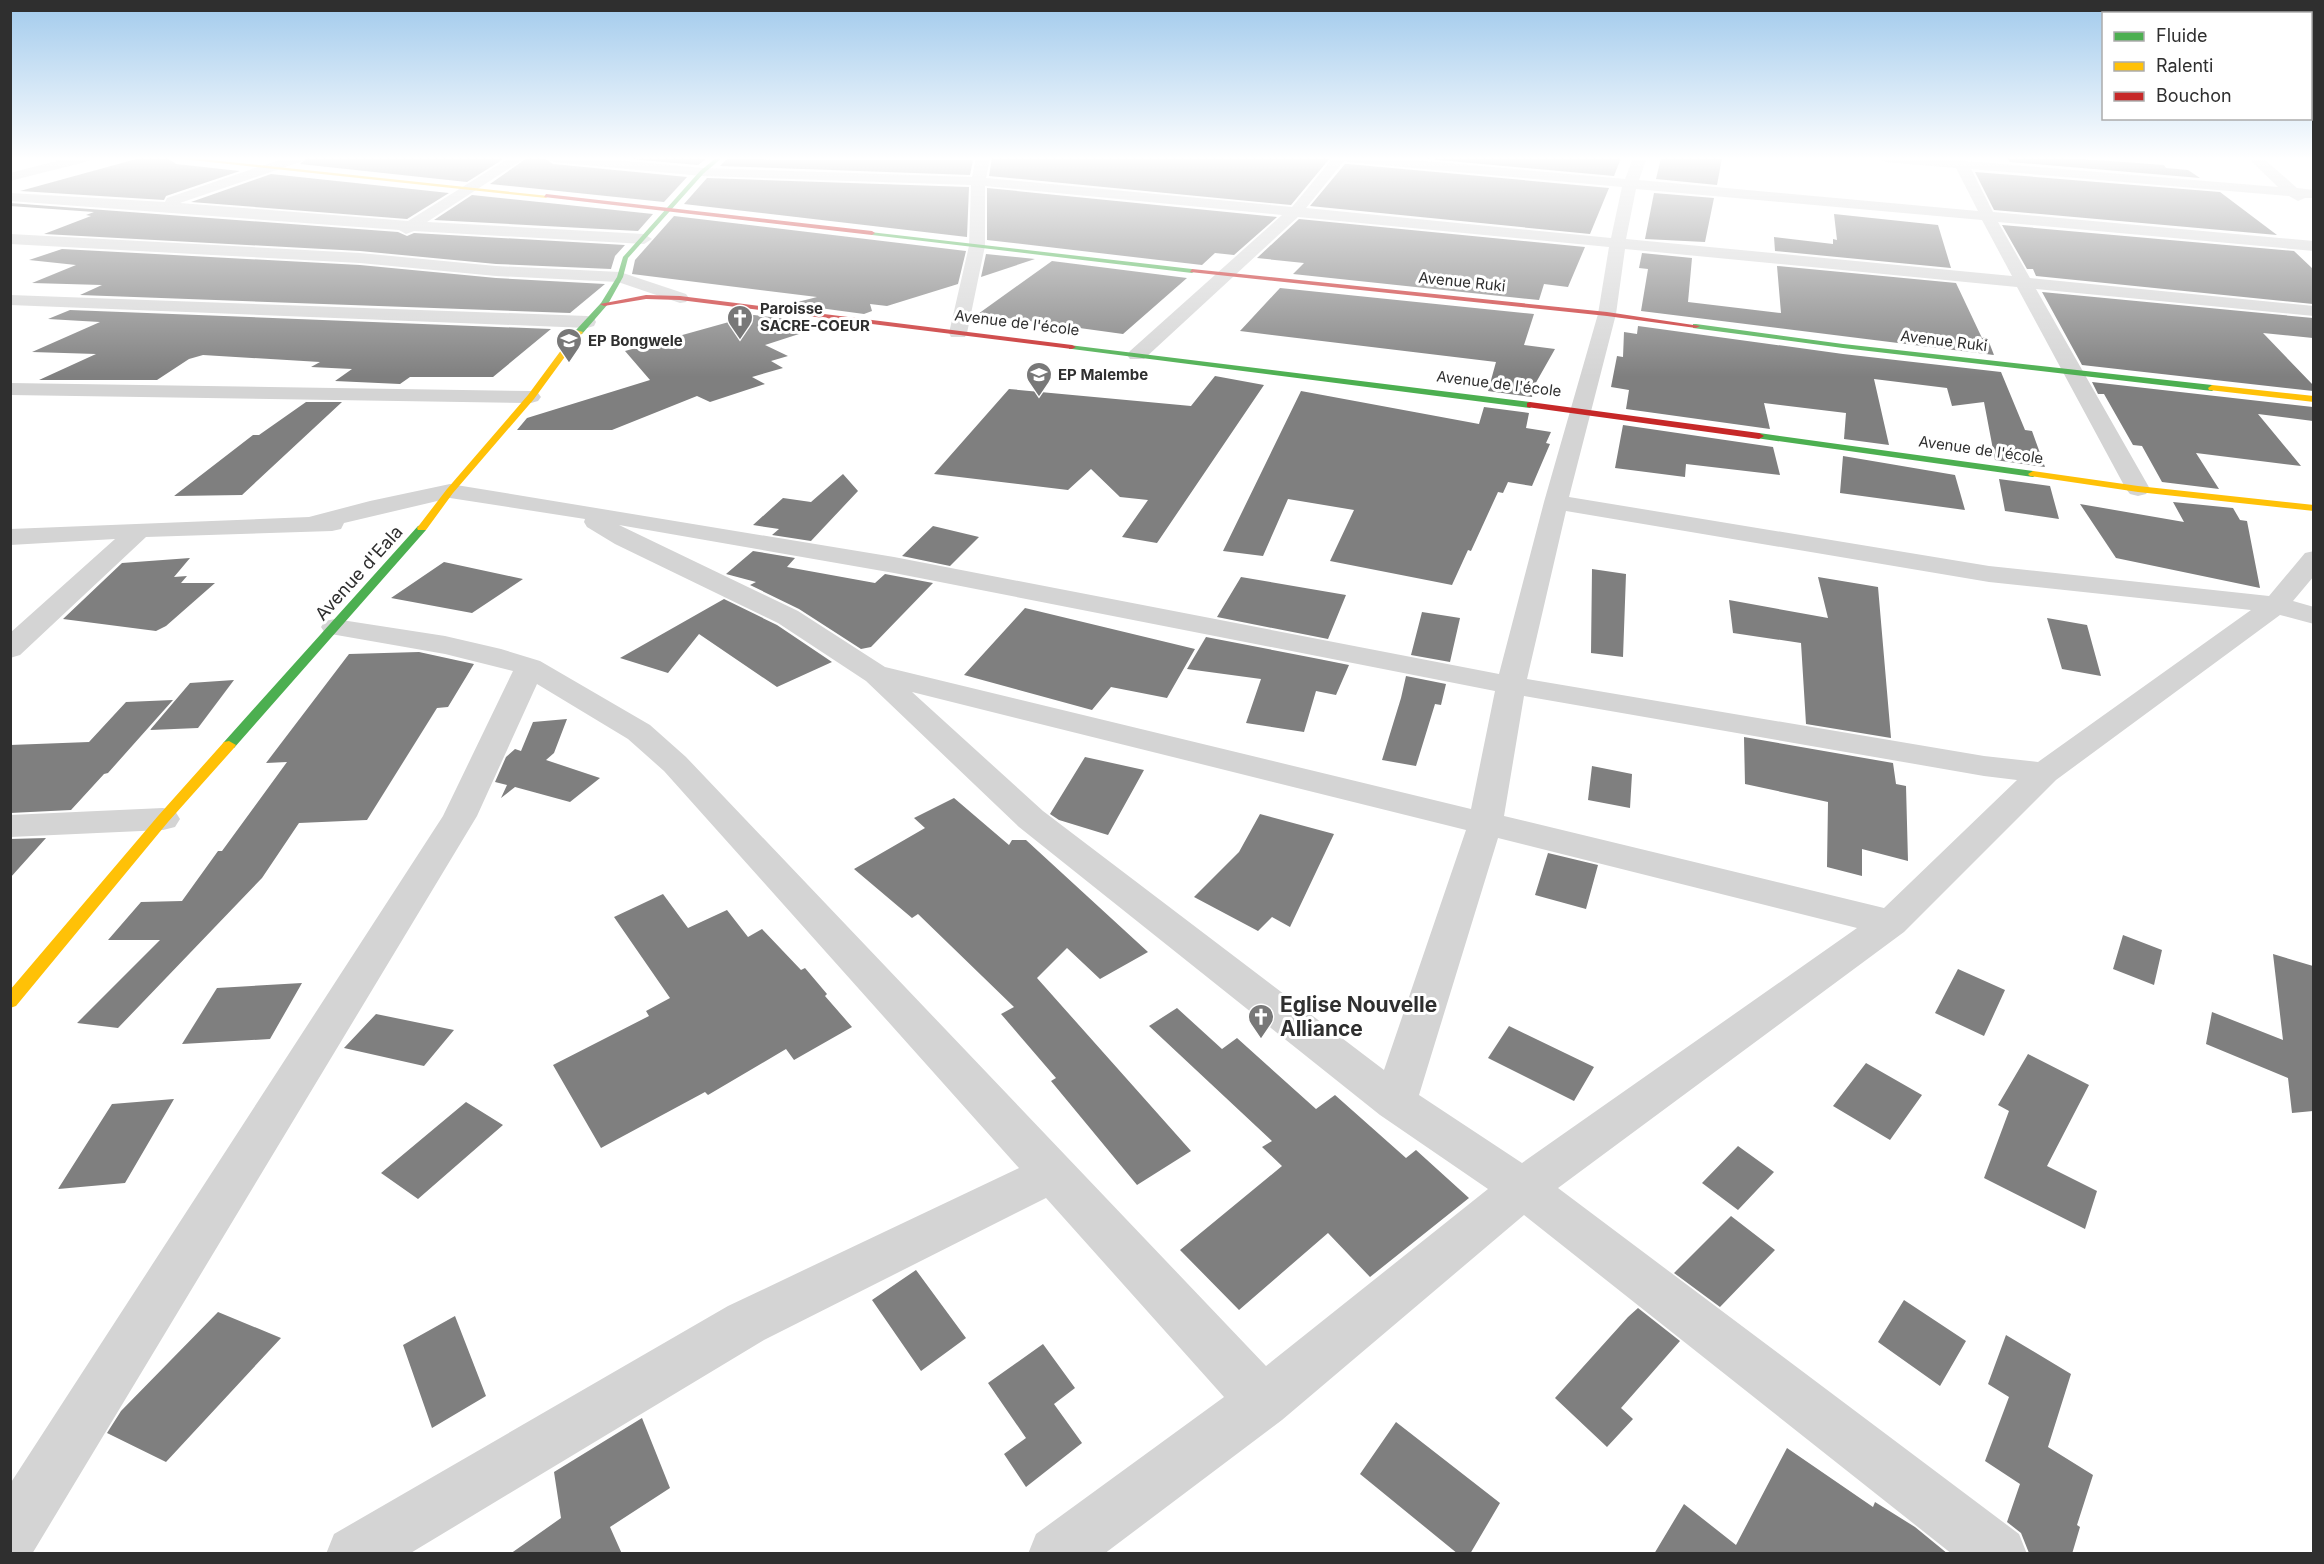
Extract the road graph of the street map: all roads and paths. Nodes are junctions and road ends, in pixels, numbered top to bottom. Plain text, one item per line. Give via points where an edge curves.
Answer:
1 (402, 231) edge
2 (500, 231) edge
3 (650, 231) edge
4 (855, 231) edge
5 (977, 231) edge
6 (1274, 231) edge
7 (1508, 231) edge
8 (1620, 231) edge
9 (1997, 231) edge
10 (2146, 231) edge
11 (10, 239) edge
12 (644, 239) junction
13 (1618, 242) junction
14 (977, 246) junction
15 (2313, 246) edge
16 (360, 258) junction
17 (1227, 275) junction
18 (620, 277) junction
19 (2022, 284) junction
20 (680, 298) junction
21 (10, 300) edge
22 (604, 304) junction
23 (2313, 311) edge
24 (1606, 314) junction
25 (587, 322) junction
26 (958, 333) junction
27 (1137, 355) junction
28 (2075, 372) junction
29 (10, 389) edge
30 (531, 397) junction
31 (2313, 399) edge
32 (1580, 411) junction
33 (2138, 489) junction
34 (450, 491) junction
35 (1556, 502) junction
36 (2313, 508) edge
37 (586, 512) junction
38 (429, 521) junction
39 (312, 525) junction
40 (139, 530) junction
41 (10, 537) edge
42 (2313, 559) edge
43 (2295, 611) edge
44 (335, 627) junction
45 (10, 649) edge
46 (530, 667) junction
47 (876, 675) junction
48 (1511, 685) junction
49 (2044, 773) junction
50 (163, 819) junction
51 (1485, 825) junction
52 (10, 826) edge
53 (1891, 923) junction
54 (10, 1002) edge
55 (1395, 1102) junction
56 (1053, 1173) junction
57 (1523, 1188) junction
58 (1263, 1401) junction
59 (10, 1536) edge
60 (354, 1554) edge
61 (1056, 1554) edge
62 (2000, 1554) edge

1 - 16 street
2 - 12 street
3 - 12 street, Avenue d'Eala
4 - 14 street, Avenue Ruki
5 - 14 street
6 - 17 street
7 - 13 street
8 - 13 street
9 - 19 street
10 - 15 street
11 - 16 street
12 - 18 street, Avenue d'Eala via 625,258
13 - 19 street
13 - 24 street
14 - 17 street, Avenue Ruki
14 - 26 street
16 - 18 street via 496,271
17 - 24 street, Avenue Ruki
17 - 27 street
18 - 20 street
18 - 22 street, Avenue d'Eala
19 - 23 street
19 - 28 street
20 - 22 street, Avenue de l'école via 646,297
20 - 26 street, Avenue de l'école
21 - 25 street
22 - 25 street, Avenue d'Eala
24 - 28 street, Avenue Ruki
24 - 32 street
25 - 30 street, Avenue d'Eala
26 - 27 street, Avenue de l'école
27 - 32 street, Avenue de l'école
28 - 31 street, Avenue Ruki
28 - 33 street
29 - 30 street
30 - 34 street, Avenue d'Eala
32 - 33 street, Avenue de l'école
32 - 35 street
33 - 36 street, Avenue de l'école
34 - 37 street
34 - 38 street, Avenue d'Eala
34 - 39 street
35 - 43 street via 1989,574
35 - 48 street
37 - 47 street via 597,524 624,539 788,617
37 - 48 street via 894,565
38 - 39 street
38 - 44 street, Avenue d'Eala
39 - 40 street
40 - 41 street
40 - 45 street
42 - 43 street
43 - 49 street
44 - 46 street via 445,645
44 - 50 street, Avenue d'Eala
46 - 56 street via 639,732 675,764
46 - 59 street via 460,816
47 - 51 street
47 - 55 street via 1031,819
48 - 49 street
48 - 51 street
49 - 53 street
50 - 52 street
50 - 54 street, Avenue d'Eala
51 - 53 street
51 - 55 street
53 - 57 street
55 - 57 street
56 - 58 street
56 - 60 street via 746,1323
57 - 58 street
57 - 62 street
58 - 61 street

